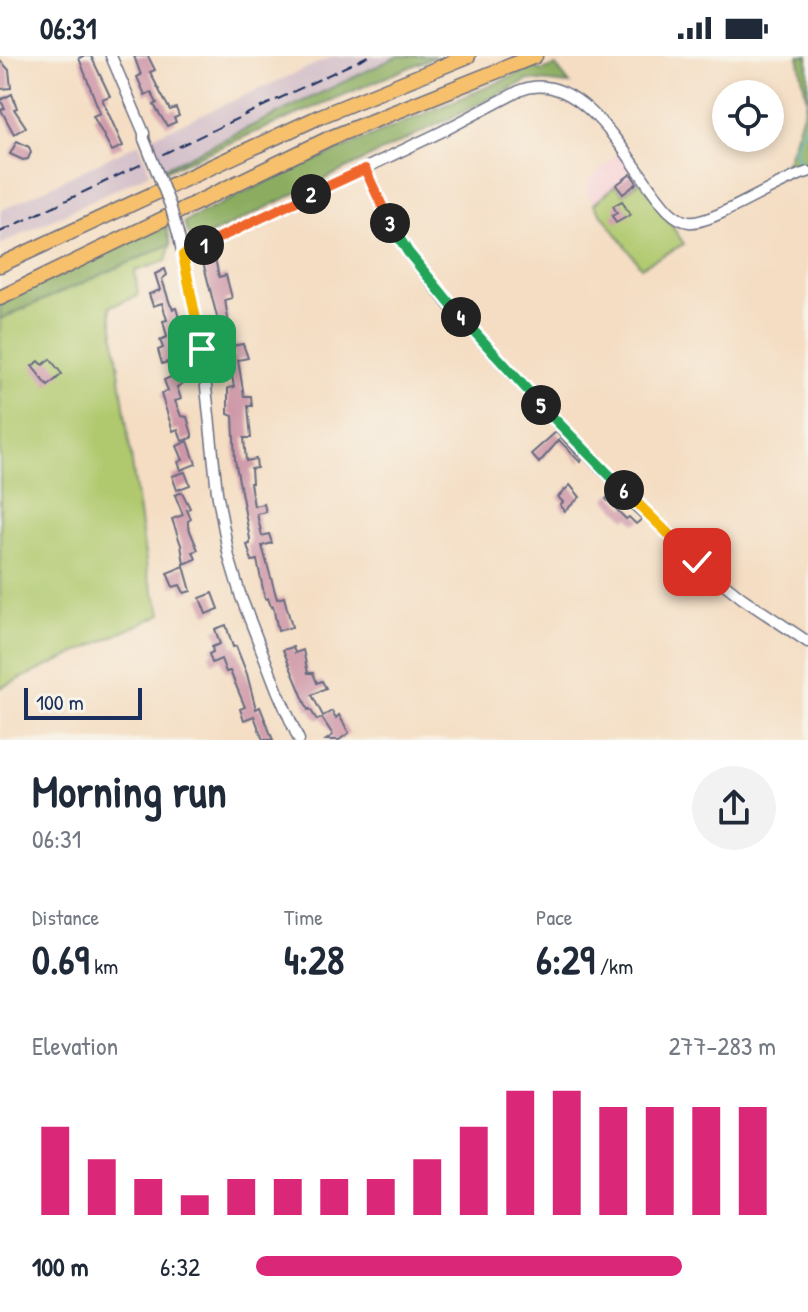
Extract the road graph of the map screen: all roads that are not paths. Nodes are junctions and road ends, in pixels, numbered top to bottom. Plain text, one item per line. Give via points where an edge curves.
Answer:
1 (111, 56) edge
2 (468, 56) edge
3 (535, 56) edge
4 (365, 169) junction
5 (808, 172) edge
6 (183, 255) junction
7 (0, 265) edge
8 (0, 298) edge
9 (808, 642) edge
10 (299, 740) edge

1 - 6 street, bridge via 144,133
2 - 7 highway via 321,116
3 - 8 highway via 330,138
4 - 5 street via 521,90 543,86 562,90 580,103 607,129 666,208 684,221 713,216
4 - 6 street
4 - 9 street via 408,252 523,386 697,562
6 - 10 street via 202,349 229,557

